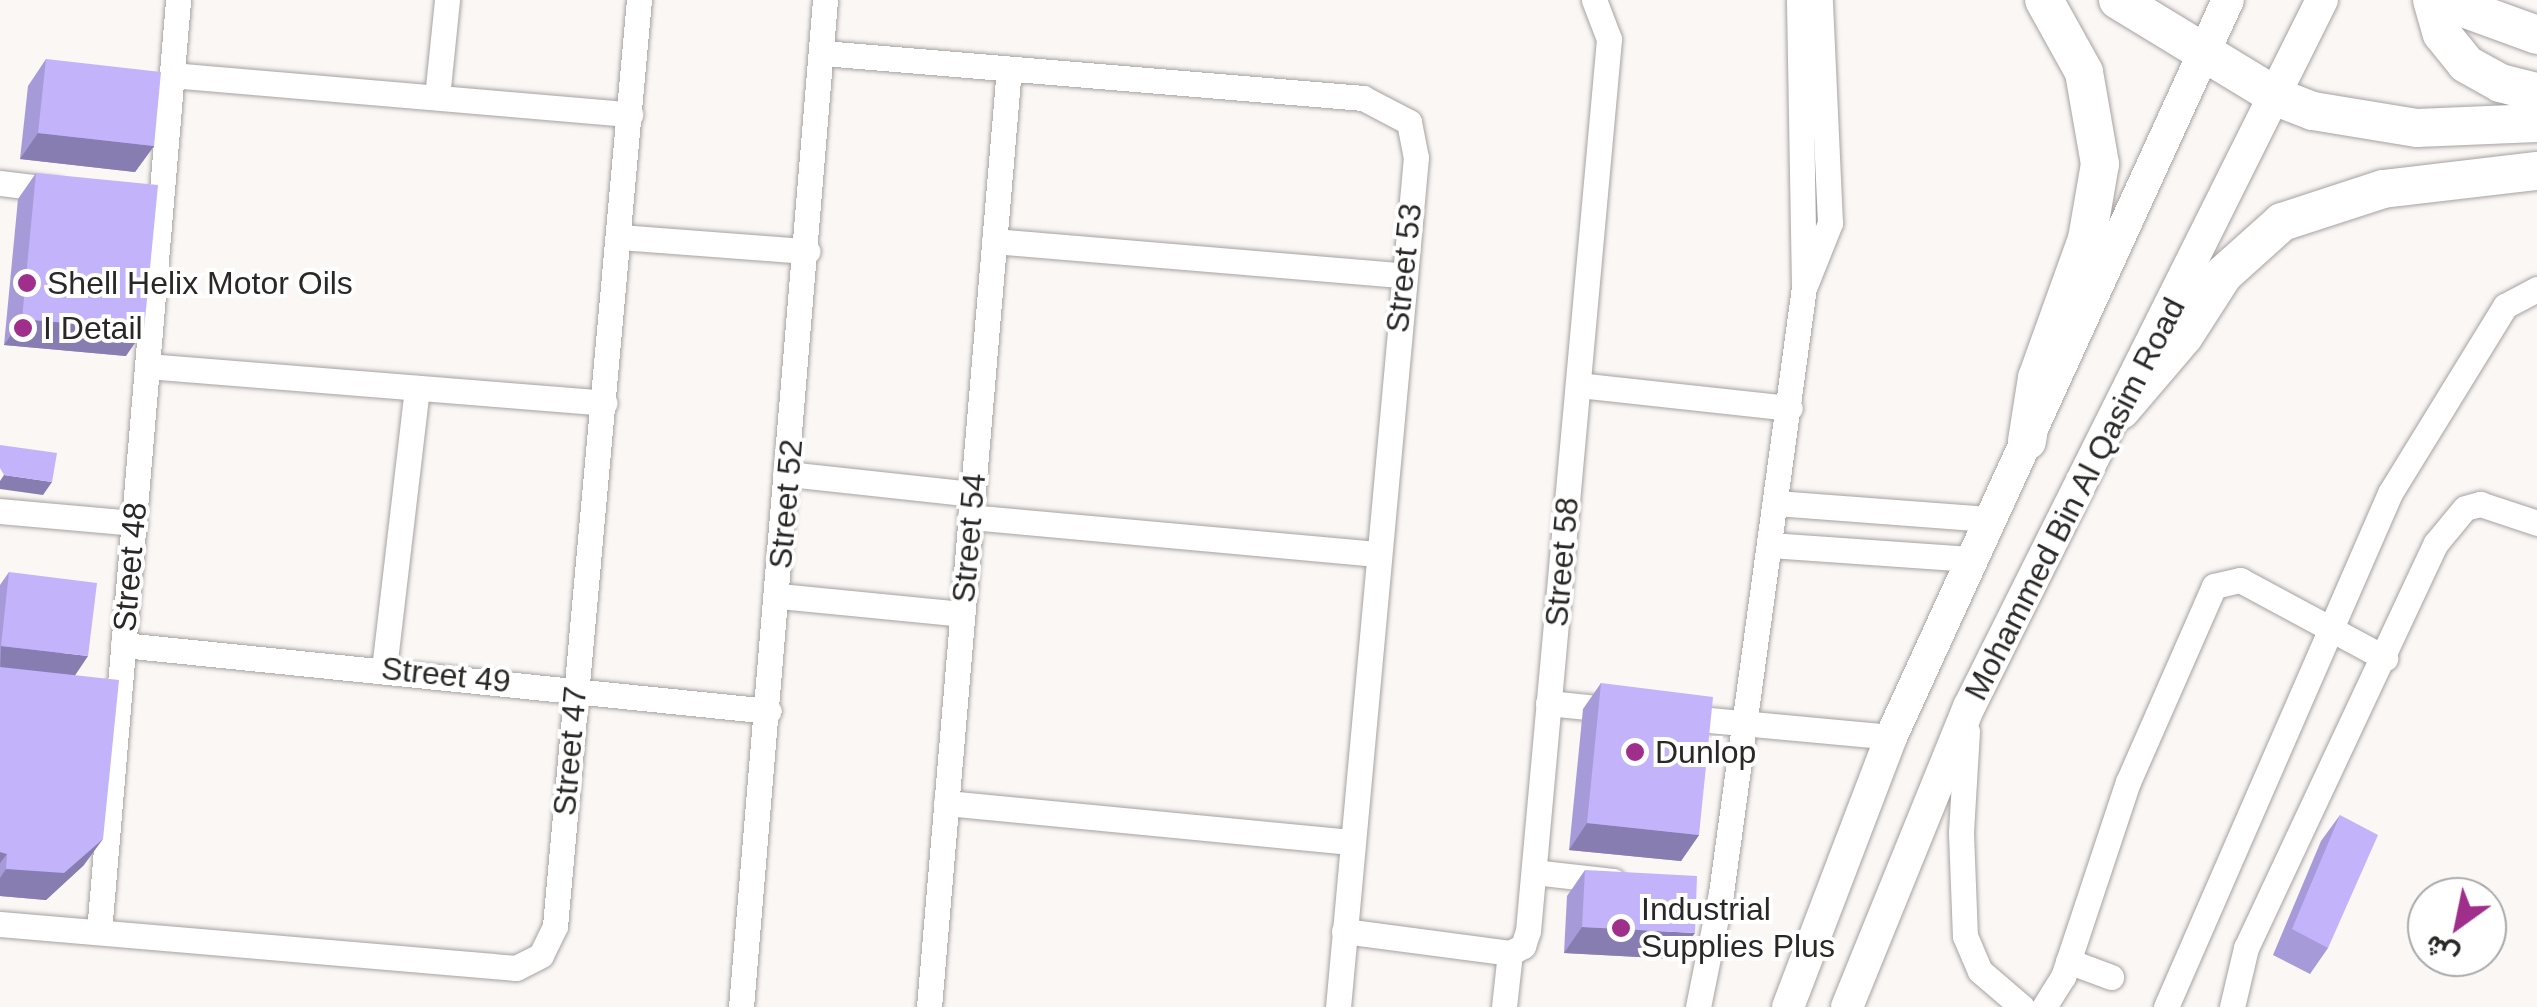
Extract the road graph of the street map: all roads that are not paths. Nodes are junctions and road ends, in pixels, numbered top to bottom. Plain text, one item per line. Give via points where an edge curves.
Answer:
1 (178, 0) edge
2 (447, 0) edge
3 (639, 0) edge
4 (825, 0) edge
5 (1594, 0) edge
6 (1799, 0) edge
7 (1820, 0) edge
8 (2044, 0) edge
9 (2118, 0) edge
10 (2228, 0) edge
11 (2322, 0) edge
12 (2432, 0) edge
13 (2441, 0) edge
14 (2522, 29) edge
15 (2202, 52) junction
16 (824, 54) junction
17 (1009, 69) junction
18 (172, 75) junction
19 (2537, 92) edge
20 (437, 98) junction
21 (2278, 98) junction
22 (630, 114) junction
23 (2537, 123) edge
24 (2537, 171) edge
25 (0, 183) edge
26 (90, 194) edge
27 (125, 198) edge
28 (161, 202) junction
29 (619, 237) junction
30 (994, 240) junction
31 (807, 251) junction
32 (1402, 275) junction
33 (1804, 287) junction
34 (2537, 288) edge
35 (147, 366) junction
36 (1578, 385) junction
37 (417, 388) junction
38 (605, 403) junction
39 (1790, 408) junction
40 (2121, 410) junction
41 (2027, 441) junction
42 (788, 474) junction
43 (1776, 503) junction
44 (971, 506) junction
45 (0, 511) edge
46 (1991, 519) junction
47 (2537, 523) edge
48 (134, 524) junction
49 (1770, 545) junction
50 (1378, 554) junction
51 (1971, 559) junction
52 (778, 596) junction
53 (962, 614) junction
54 (2330, 626) junction
55 (124, 645) junction
56 (2385, 658) junction
57 (384, 669) junction
58 (574, 688) junction
59 (87, 694) edge
60 (119, 699) junction
61 (1548, 702) junction
62 (1970, 707) junction
63 (769, 711) junction
64 (1743, 724) junction
65 (1890, 738) junction
66 (946, 803) junction
67 (1351, 842) junction
68 (1534, 872) junction
69 (1646, 884) edge
70 (0, 924) edge
71 (1344, 931) junction
72 (99, 932) junction
73 (1510, 953) junction
74 (2068, 961) junction
75 (2111, 977) dead end
76 (740, 1007) edge
77 (929, 1007) edge
78 (1338, 1007) edge
79 (1504, 1007) edge
80 (1698, 1007) edge
81 (1788, 1007) edge
82 (1847, 1007) edge
83 (2022, 1007) edge
84 (2044, 1007) edge
85 (2166, 1007) edge
86 (2232, 1007) edge

1 - 18 street, Street 48
2 - 20 street
3 - 22 street, Street 47
4 - 16 street, Street 52
5 - 36 street, Street 58 via 1608,38
6 - 33 street
7 - 33 street via 1830,222 1819,265
8 - 41 highway via 2084,72 2100,164 2086,239 2037,378
9 - 15 highway
10 - 15 main road, Mohammed Bin Al Qasim Road
11 - 21 main road, Mohammed Bin Al Qasim Road
12 - 19 highway via 2442,34 2466,64 2500,83
13 - 14 highway
15 - 21 highway
15 - 41 main road, Mohammed Bin Al Qasim Road
16 - 17 street, Street 53
16 - 31 street, Street 52
17 - 30 street, Street 54
17 - 32 street, Street 53 via 1363,98 1392,108 1409,122 1416,157
18 - 20 street
18 - 28 street, Street 48
20 - 22 street
21 - 23 highway via 2364,124
21 - 40 main road, Mohammed Bin Al Qasim Road
22 - 29 street, Street 47
24 - 40 highway via 2383,188 2282,222 2224,274 2174,349
25 - 26 street
27 - 28 street
28 - 35 street, Street 48
29 - 31 street
29 - 38 street, Street 47
30 - 32 street
30 - 44 street, Street 54
31 - 42 street, Street 52
32 - 50 street, Street 53
33 - 39 street
34 - 54 street via 2512,298 2426,428
35 - 37 street
35 - 48 street, Street 48
36 - 39 street
36 - 61 street, Street 58
37 - 38 street
37 - 57 street
38 - 58 street, Street 47
39 - 43 street
40 - 62 main road, Mohammed Bin Al Qasim Road
41 - 46 main road, Mohammed Bin Al Qasim Road
42 - 44 street via 898,480
42 - 52 street, Street 52
43 - 46 street
43 - 49 street
44 - 50 street
44 - 53 street, Street 54
45 - 48 street
46 - 51 main road, Mohammed Bin Al Qasim Road
47 - 56 street via 2480,504 2465,508 2436,543
48 - 55 street, Street 48
49 - 51 street
49 - 64 street
50 - 67 street, Street 53
51 - 65 main road, Mohammed Bin Al Qasim Road
52 - 53 street
52 - 63 street, Street 52
53 - 66 street, Street 54
54 - 56 street
54 - 74 street via 2240,580 2220,582 2210,591 2101,853
54 - 85 street
55 - 57 street, Street 49
55 - 60 street, Street 48
56 - 86 street via 2246,948
57 - 58 street, Street 49
58 - 63 street, Street 49
58 - 72 street, Street 47 via 555,926 541,955 516,968
59 - 60 street
60 - 72 street, Street 48
61 - 64 street
61 - 68 street, Street 58
62 - 82 main road, Mohammed Bin Al Qasim Road
62 - 83 street via 1962,923 1980,971
63 - 76 street, Street 52
64 - 65 street
64 - 80 street via 1711,892
65 - 81 main road, Mohammed Bin Al Qasim Road
66 - 67 street
66 - 77 street, Street 54
67 - 71 street, Street 53
68 - 69 street
68 - 73 street, Street 58 via 1528,931
70 - 72 street, Street 47
71 - 73 street
71 - 78 street, Street 53
73 - 79 street, Street 58
74 - 75 street
74 - 84 street

